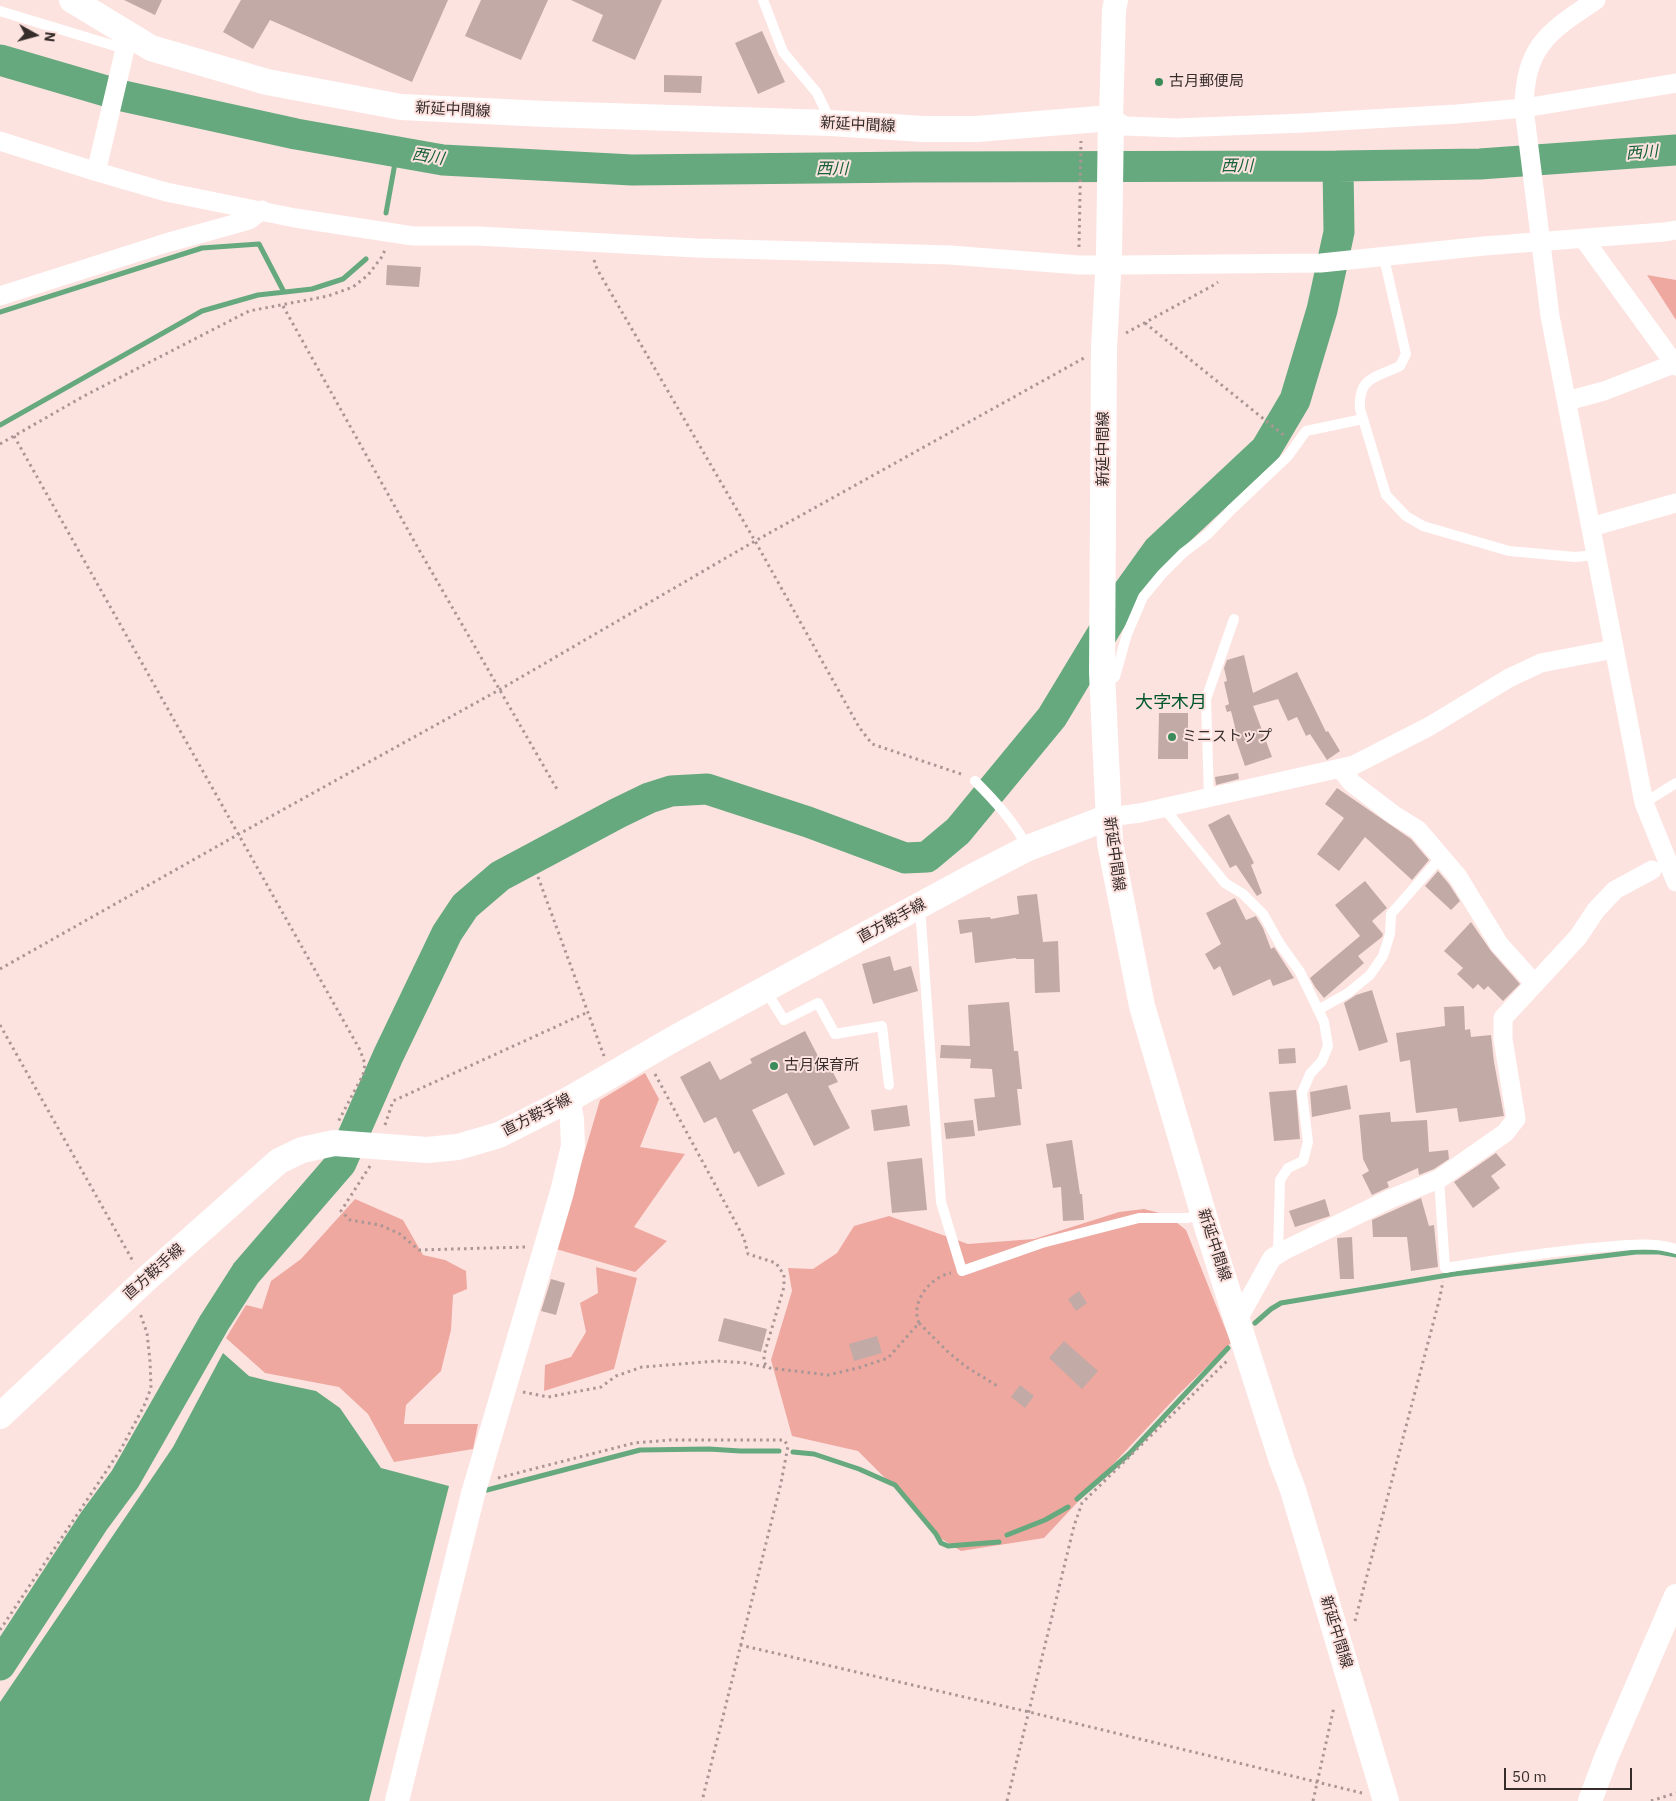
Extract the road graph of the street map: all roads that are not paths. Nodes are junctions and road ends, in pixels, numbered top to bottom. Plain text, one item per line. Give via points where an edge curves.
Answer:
1 (763, 0) edge
2 (1596, 0) edge
3 (82, 3) edge
4 (1113, 3) edge
5 (0, 11) edge
6 (126, 47) junction
7 (1676, 84) edge
8 (1524, 108) junction
9 (831, 123) junction
10 (1110, 130) junction
11 (0, 141) edge
12 (96, 168) junction
13 (262, 210) junction
14 (1676, 230) edge
15 (1539, 236) junction
16 (1583, 238) junction
17 (1384, 258) junction
18 (1108, 261) junction
19 (0, 296) edge
20 (1675, 364) edge
21 (1567, 401) junction
22 (1363, 419) junction
23 (1676, 503) edge
24 (1591, 527) junction
25 (1596, 555) junction
26 (1234, 620) dead end
27 (1614, 649) junction
28 (1102, 678) junction
29 (1340, 768) junction
30 (974, 781) road end
31 (1676, 783) edge
32 (1210, 798) junction
33 (1644, 803) junction
34 (1164, 808) junction
35 (1108, 817) junction
36 (1028, 848) junction
37 (1441, 857) junction
38 (1652, 870) dead end
39 (1676, 882) edge
40 (920, 906) junction
41 (1535, 984) junction
42 (766, 990) junction
43 (1318, 1010) junction
44 (890, 1085) dead end
45 (568, 1100) junction
46 (1439, 1179) junction
47 (1204, 1213) junction
48 (1676, 1249) edge
49 (1278, 1254) junction
50 (1237, 1317) junction
51 (0, 1416) edge
52 (1676, 1596) edge
53 (1386, 1800) edge
54 (398, 1801) edge
55 (1590, 1801) edge

1 - 9 lane via 783,52 817,92
2 - 8 street via 1560,24 1540,44 1529,69
3 - 6 main road, 新延中間線
4 - 10 street
5 - 6 lane
6 - 9 main road, 新延中間線 via 151,48 267,82 401,107
6 - 12 street
7 - 8 street
8 - 10 street via 1303,123 1177,128 1125,126
8 - 15 street
9 - 10 main road, 新延中間線 via 923,129
10 - 18 main road, 新延中間線
11 - 12 street
12 - 13 street via 166,192
13 - 18 street via 413,236 950,255 1079,265
13 - 19 street via 249,220
14 - 16 street
15 - 16 street
15 - 17 street
15 - 21 street via 1550,316
16 - 20 street
17 - 18 street via 1321,263
17 - 22 lane via 1406,354 1400,366 1365,382 1359,394
18 - 28 main road, 新延中間線 via 1104,348
20 - 21 street via 1604,391
21 - 24 street
22 - 25 lane via 1386,495 1406,516 1423,526 1509,551 1575,557
22 - 28 lane via 1306,432 1288,456 1183,554 1144,597 1130,627 1114,677
23 - 24 street
24 - 25 street
25 - 27 street
26 - 32 lane via 1206,699
27 - 29 street via 1541,663 1509,678 1430,726 1354,765
27 - 33 street
28 - 35 main road, 新延中間線
29 - 32 street
29 - 37 street via 1352,783 1418,830
30 - 36 lane via 1000,806
31 - 33 lane
32 - 34 street
33 - 39 street
34 - 35 street
34 - 43 lane via 1225,883 1243,894 1263,914 1300,972
35 - 36 main road, 直方鞍手線
35 - 47 main road, 新延中間線 via 1110,843 1142,1006
36 - 40 main road, 直方鞍手線
37 - 41 street via 1458,877 1499,944
37 - 43 lane via 1392,914 1383,956 1370,975 1348,993
38 - 41 street via 1615,890
40 - 42 main road, 直方鞍手線
40 - 47 lane via 941,1202 962,1271 1042,1243 1139,1218 1188,1218
41 - 46 street via 1503,1018 1503,1039 1516,1119 1505,1133
42 - 44 lane via 784,1020 818,1003 835,1034 882,1026
42 - 45 main road, 直方鞍手線
43 - 49 lane via 1324,1022 1328,1046 1302,1093 1308,1142 1303,1161 1288,1168 1280,1180
45 - 51 main road, 直方鞍手線 via 499,1135 458,1147 421,1150 330,1144 302,1150 279,1161 136,1288
45 - 54 street via 573,1146 562,1192 478,1477
46 - 48 lane via 1445,1268 1572,1250 1663,1245
46 - 49 street via 1392,1198
47 - 50 main road, 新延中間線
49 - 50 street via 1272,1258
50 - 53 main road, 新延中間線 via 1293,1490
52 - 55 street

